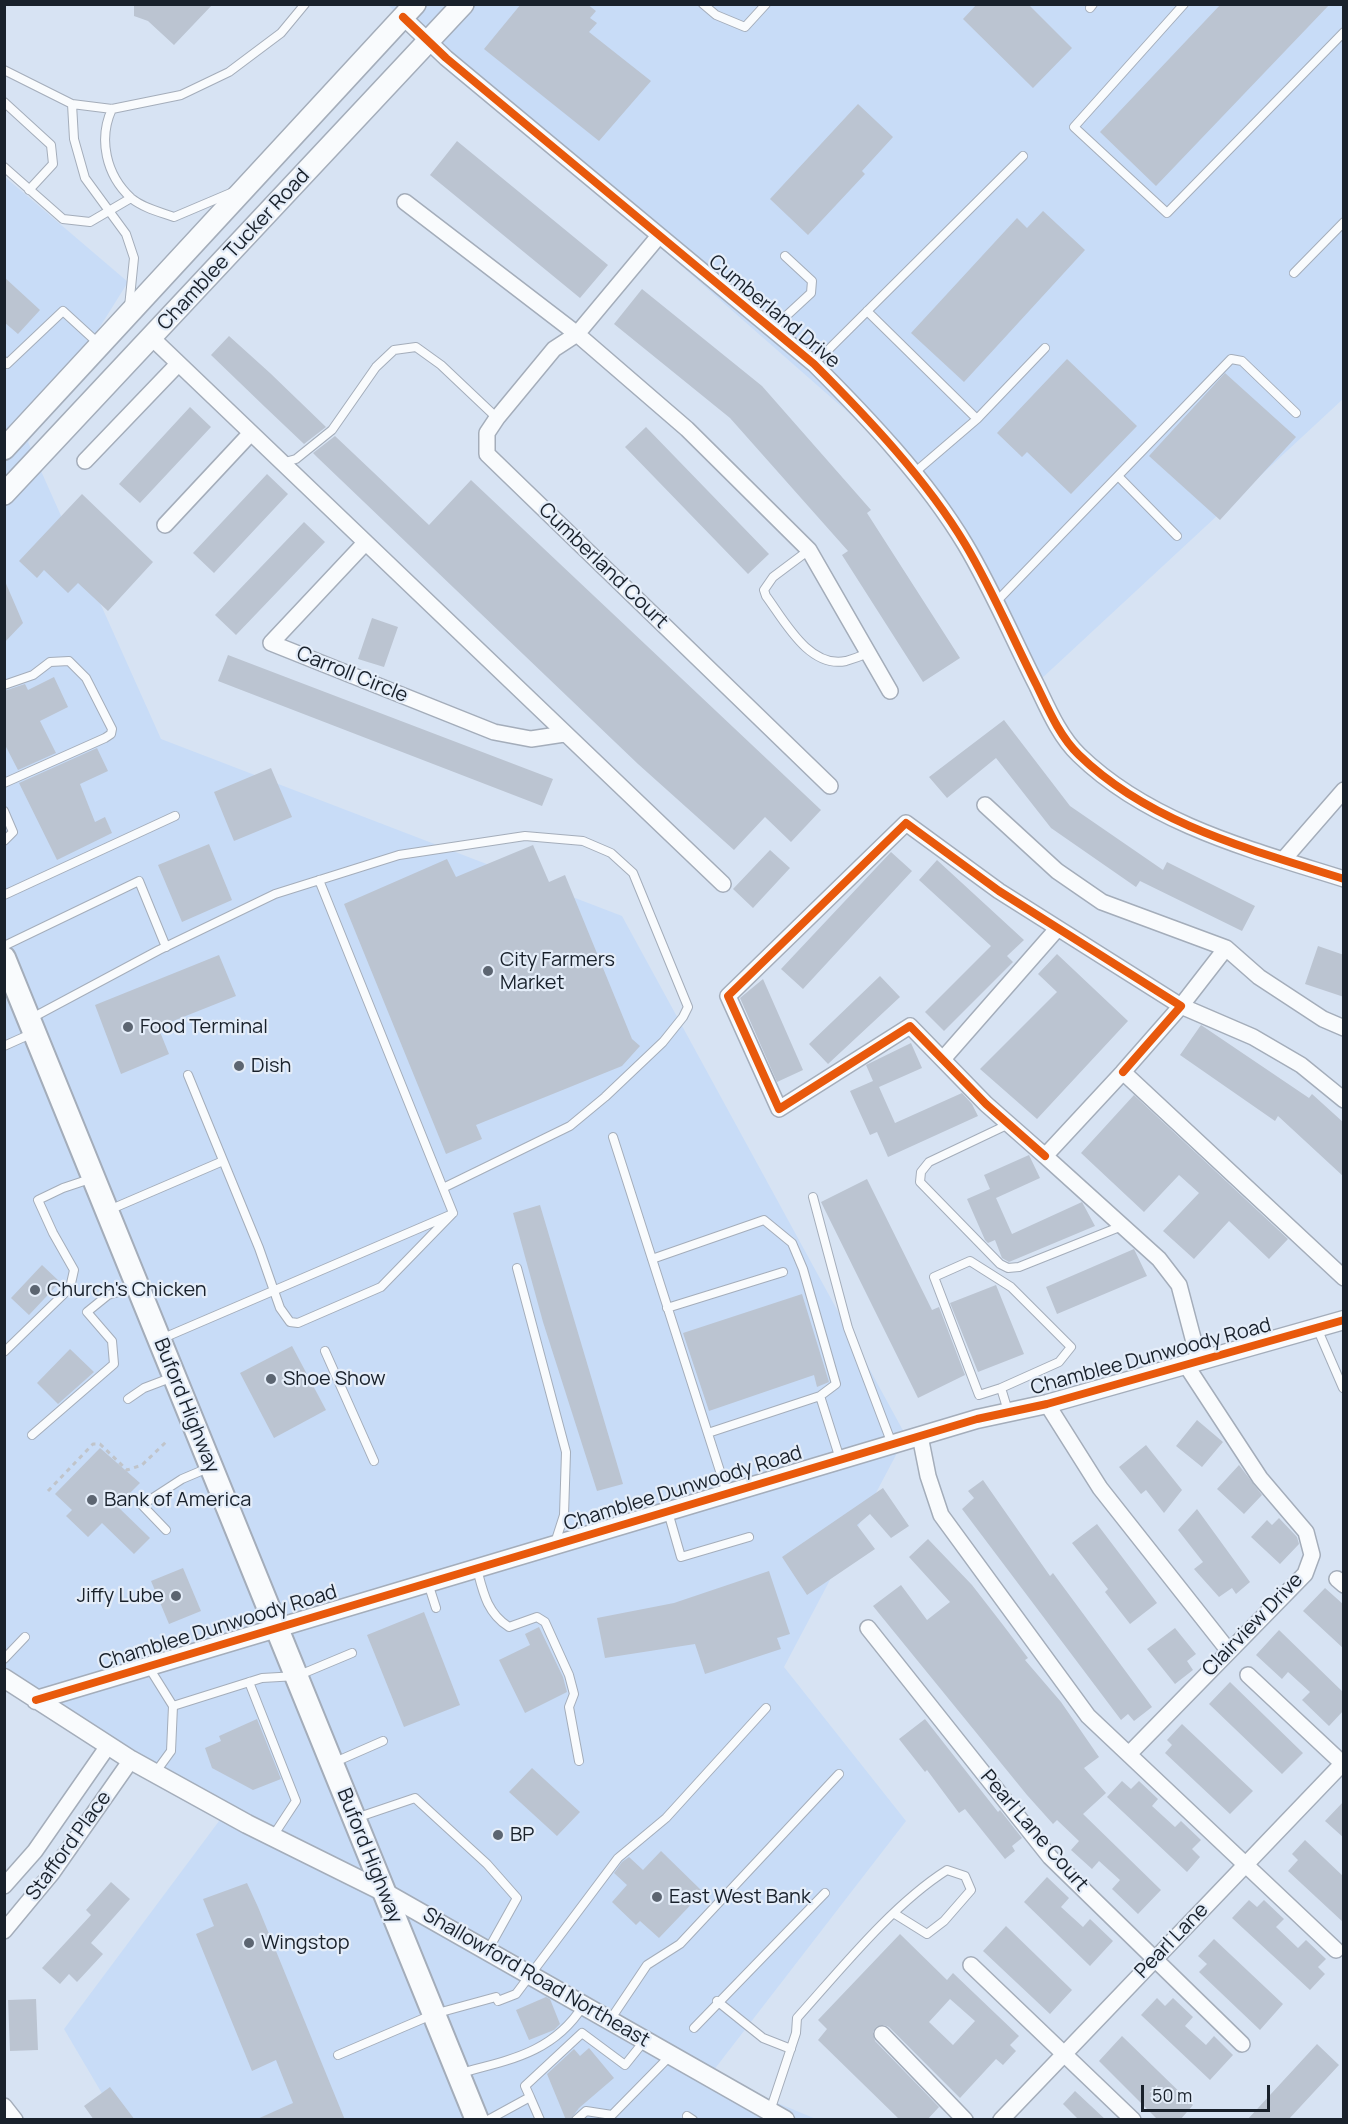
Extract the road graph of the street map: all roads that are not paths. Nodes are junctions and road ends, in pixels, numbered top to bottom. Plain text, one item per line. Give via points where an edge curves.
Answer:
1 (305, 4) edge
2 (463, 4) edge
3 (704, 4) edge
4 (766, 4) edge
5 (1184, 4) edge
6 (409, 11) edge
7 (1344, 32) edge
8 (430, 41) junction
9 (4, 70) edge
10 (4, 102) edge
11 (72, 104) junction
12 (112, 109) junction
13 (1023, 156) dead end
14 (4, 167) edge
15 (248, 185) junction
16 (29, 190) junction
17 (131, 198) junction
18 (405, 202) dead end
19 (108, 212) junction
20 (1344, 222) edge
21 (658, 237) junction
22 (785, 256) dead end
23 (1294, 273) dead end
24 (867, 311) junction
25 (128, 316) junction
26 (771, 330) junction
27 (577, 334) junction
28 (152, 338) junction
29 (100, 345) junction
30 (1045, 348) dead end
31 (4, 361) edge
32 (178, 364) junction
33 (814, 364) junction
34 (1296, 413) dead end
35 (497, 418) junction
36 (977, 420) junction
37 (250, 434) junction
38 (10, 440) edge
39 (85, 461) dead end
40 (281, 463) junction
41 (913, 474) junction
42 (1119, 477) junction
43 (4, 494) edge
44 (165, 525) dead end
45 (1177, 536) dead end
46 (365, 543) junction
47 (809, 550) junction
48 (995, 603) junction
49 (868, 653) junction
50 (4, 685) edge
51 (890, 691) dead end
52 (564, 734) junction
53 (4, 783) edge
54 (830, 786) dead end
55 (1344, 790) edge
56 (985, 805) dead end
57 (4, 811) edge
58 (175, 816) dead end
59 (4, 841) edge
60 (1283, 860) junction
61 (1344, 879) edge
62 (319, 880) junction
63 (723, 884) dead end
64 (4, 895) edge
65 (1057, 929) junction
66 (4, 946) edge
67 (166, 947) junction
68 (1226, 948) junction
69 (4, 958) edge
70 (1180, 1006) junction
71 (32, 1026) junction
72 (1344, 1028) edge
73 (4, 1046) edge
74 (943, 1059) junction
75 (1124, 1072) junction
76 (188, 1075) dead end
77 (1344, 1100) edge
78 (1009, 1124) junction
79 (613, 1137) dead end
80 (1045, 1156) junction
81 (223, 1161) junction
82 (94, 1178) junction
83 (443, 1188) junction
84 (813, 1197) dead end
85 (107, 1211) junction
86 (453, 1213) junction
87 (1122, 1226) junction
88 (652, 1259) junction
89 (517, 1268) dead end
90 (783, 1272) dead end
91 (1344, 1278) edge
92 (138, 1287) junction
93 (273, 1290) junction
94 (667, 1308) junction
95 (1344, 1320) edge
96 (1317, 1328) junction
97 (159, 1340) junction
98 (325, 1351) dead end
99 (4, 1352) edge
100 (1192, 1363) junction
101 (175, 1376) junction
102 (1001, 1388) junction
103 (1343, 1388) edge
104 (820, 1396) junction
105 (128, 1399) dead end
106 (1047, 1404) junction
107 (1008, 1412) junction
108 (708, 1433) junction
109 (32, 1435) dead end
110 (920, 1436) junction
111 (892, 1444) junction
112 (840, 1459) junction
113 (374, 1461) dead end
114 (212, 1466) junction
115 (727, 1493) junction
116 (667, 1511) junction
117 (166, 1530) dead end
118 (748, 1537) dead end
119 (555, 1544) junction
120 (476, 1567) junction
121 (427, 1582) junction
122 (436, 1608) dead end
123 (276, 1627) junction
124 (867, 1628) dead end
125 (25, 1637) dead end
126 (1228, 1650) junction
127 (352, 1653) dead end
128 (4, 1659) edge
129 (148, 1666) junction
130 (1248, 1675) dead end
131 (297, 1676) junction
132 (4, 1678) edge
133 (249, 1682) junction
134 (36, 1700) junction
135 (173, 1706) junction
136 (766, 1708) dead end
137 (383, 1741) dead end
138 (108, 1746) junction
139 (1128, 1754) junction
140 (131, 1760) junction
141 (579, 1761) dead end
142 (332, 1763) junction
143 (1343, 1763) edge
144 (155, 1773) junction
145 (839, 1774) dead end
146 (354, 1819) junction
147 (272, 1837) junction
148 (1246, 1864) junction
149 (4, 1886) edge
150 (382, 1891) junction
151 (825, 1893) dead end
152 (895, 1914) junction
153 (4, 1931) edge
154 (488, 1950) junction
155 (1336, 1950) dead end
156 (1153, 1960) junction
157 (971, 1965) dead end
158 (531, 1975) junction
159 (717, 2001) junction
160 (583, 2005) junction
161 (434, 2014) junction
162 (610, 2020) junction
163 (694, 2028) dead end
164 (882, 2034) dead end
165 (645, 2040) junction
166 (1242, 2044) dead end
167 (791, 2049) junction
168 (1064, 2054) junction
169 (338, 2055) dead end
170 (671, 2055) junction
171 (458, 2074) junction
172 (530, 2097) junction
173 (4, 2106) edge
174 (777, 2115) edge
175 (15, 2120) edge
176 (477, 2120) edge
177 (488, 2120) edge
178 (540, 2120) edge
179 (576, 2120) edge
180 (965, 2120) edge
181 (1000, 2120) edge
182 (1132, 2120) edge

1 - 12 lane via 281,33 229,72 181,95
2 - 8 main road, Chamblee Tucker Road
3 - 4 lane via 716,15 745,27
5 - 7 lane via 1074,127 1167,213
6 - 8 street, Cumberland Drive
6 - 15 main road, Chamblee Tucker Road
8 - 21 street, Cumberland Drive
8 - 28 main road, Chamblee Tucker Road
9 - 11 lane
10 - 16 lane via 51,145 53,164
11 - 12 lane
11 - 19 lane via 78,157 85,178
12 - 17 lane via 105,123 104,144 109,167
13 - 24 lane
14 - 16 lane
15 - 17 lane via 174,217
15 - 25 main road, Chamblee Tucker Road
16 - 19 lane via 63,219 90,222
17 - 19 lane
18 - 27 street
19 - 25 lane via 126,234 134,258
20 - 23 lane
21 - 26 street, Cumberland Drive
21 - 27 street, Cumberland Court
22 - 26 lane via 812,281 811,293
24 - 33 lane
24 - 36 lane
25 - 29 main road, Chamblee Tucker Road
26 - 33 street, Cumberland Drive
27 - 35 street, Cumberland Court via 554,349
27 - 47 street via 687,429
28 - 32 street
28 - 43 main road, Chamblee Tucker Road
29 - 31 lane via 63,311 8,364
29 - 38 main road, Chamblee Tucker Road
30 - 36 lane
32 - 37 street
32 - 39 street
33 - 41 street, Cumberland Drive
34 - 42 lane via 1242,361 1231,359
35 - 40 lane via 416,347 394,350 376,367 332,430 296,459
35 - 54 street, Cumberland Court via 487,433 487,454
36 - 41 lane
37 - 40 street
37 - 44 street
40 - 46 street
41 - 48 street, Cumberland Drive via 966,545
42 - 45 lane
42 - 48 lane
46 - 52 street
46 - 52 street, Carroll Circle via 271,643 494,732 531,739
47 - 49 street
47 - 49 lane via 773,577 764,590 766,596 802,645 824,659 844,662
48 - 60 street, Cumberland Drive via 1053,718 1078,754 1148,806
49 - 51 street
50 - 53 lane via 33,675 50,662 69,662 86,678 112,729 105,738
52 - 63 street
55 - 60 street
56 - 68 street via 1057,871 1102,902
57 - 59 lane via 13,832
58 - 64 lane
60 - 61 street, Cumberland Drive
62 - 67 lane via 275,894
62 - 83 lane
62 - 83 lane via 399,855 525,836 583,842 611,853 633,873 688,1007 663,1042 570,1126
65 - 70 street
65 - 74 street
65 - 74 street, Clairview Drive via 906,824 728,996 779,1109 910,1026
66 - 67 lane via 139,881
67 - 71 lane
68 - 70 street
68 - 72 street via 1259,976 1323,1019
69 - 71 main road, Buford Highway
70 - 75 street
70 - 77 street via 1253,1037 1291,1059
71 - 73 lane
71 - 82 main road, Buford Highway
74 - 78 street, Clairview Drive
75 - 80 street
75 - 91 street
76 - 81 lane
78 - 80 street, Clairview Drive
78 - 87 lane via 928,1162 920,1182 1000,1264 1019,1267
79 - 88 lane
80 - 87 street, Clairview Drive
81 - 85 lane
81 - 93 lane
82 - 85 main road, Buford Highway
82 - 99 lane via 38,1200 74,1270 70,1287
83 - 86 lane
84 - 111 lane via 848,1328
85 - 92 main road, Buford Highway
86 - 93 lane
86 - 93 lane via 393,1276 369,1294 298,1323 290,1322
87 - 100 street, Clairview Drive via 1159,1259 1179,1285
88 - 94 lane
88 - 104 lane via 764,1220 792,1244 803,1269 836,1384
89 - 119 lane via 566,1452 564,1515
90 - 94 lane
92 - 97 main road, Buford Highway
92 - 109 lane via 108,1295 87,1312 112,1341 114,1364
93 - 97 lane
94 - 108 lane
95 - 96 street, Chamblee Dunwoody Road
96 - 100 street, Chamblee Dunwoody Road
96 - 103 lane
97 - 101 main road, Buford Highway
98 - 113 lane
100 - 106 street, Chamblee Dunwoody Road
100 - 126 street, Clairview Drive via 1260,1478 1306,1532 1312,1555 1305,1574
101 - 105 lane
101 - 114 main road, Buford Highway
102 - 102 lane via 979,1395 934,1277 970,1262 1011,1287 1071,1347 1059,1362
102 - 107 lane
104 - 108 lane
104 - 112 lane
106 - 107 street, Chamblee Dunwoody Road
106 - 126 street via 1100,1488
107 - 110 street, Chamblee Dunwoody Road
108 - 115 lane
110 - 111 street, Chamblee Dunwoody Road
110 - 139 street via 941,1515 1088,1716
111 - 112 street, Chamblee Dunwoody Road
112 - 115 street, Chamblee Dunwoody Road
114 - 117 lane via 182,1479 142,1505
114 - 123 main road, Buford Highway
115 - 116 street, Chamblee Dunwoody Road
116 - 118 lane via 681,1557
116 - 119 street, Chamblee Dunwoody Road
119 - 120 street, Chamblee Dunwoody Road
120 - 121 street, Chamblee Dunwoody Road
120 - 141 lane via 486,1602 498,1620 509,1627 537,1617 545,1622 574,1694 569,1707
121 - 122 lane
121 - 123 street, Chamblee Dunwoody Road
123 - 129 street, Chamblee Dunwoody Road
123 - 131 main road, Buford Highway
124 - 156 street, Pearl Lane Court via 1050,1857
125 - 128 lane
126 - 139 street, Clairview Drive
127 - 131 lane
129 - 134 street, Chamblee Dunwoody Road
129 - 135 lane
130 - 143 street
131 - 133 lane
131 - 142 main road, Buford Highway
132 - 134 street, Shallowford Road Northeast
133 - 135 lane
133 - 147 lane via 296,1801
134 - 138 street, Shallowford Road Northeast
135 - 144 lane via 171,1751
136 - 158 lane via 666,1818 618,1858
137 - 142 lane
138 - 140 street, Shallowford Road Northeast
138 - 149 street, Stafford Place via 35,1851
139 - 148 street
140 - 144 street, Shallowford Road Northeast
140 - 153 street, Stafford Place via 52,1873
142 - 146 main road, Buford Highway
143 - 148 street, Pearl Lane
144 - 147 street, Shallowford Road Northeast
145 - 162 lane via 680,1944 647,1965
146 - 150 main road, Buford Highway
146 - 154 lane via 415,1798 487,1864 517,1898
147 - 150 street, Shallowford Road Northeast
148 - 155 street
148 - 156 street, Pearl Lane
150 - 154 street, Shallowford Road Northeast
150 - 161 main road, Buford Highway
151 - 159 lane
152 - 152 lane via 923,1886 947,1870 966,1876 971,1890 927,1934
152 - 167 lane via 797,2018
154 - 158 street, Shallowford Road Northeast
156 - 166 street, Pearl Lane Court
156 - 168 street, Pearl Lane
157 - 168 street
158 - 160 street, Shallowford Road Northeast
158 - 161 lane via 516,1994
159 - 163 lane
159 - 167 lane via 763,2038
160 - 162 street, Shallowford Road Northeast
160 - 171 lane via 560,2033 527,2055
161 - 169 lane
161 - 171 main road, Buford Highway
162 - 165 street, Shallowford Road Northeast
164 - 180 street
165 - 170 street, Shallowford Road Northeast
165 - 172 lane via 625,2065 582,2033 525,2086
167 - 174 lane
168 - 181 street, Pearl Lane
168 - 182 street
170 - 174 street, Shallowford Road Northeast
170 - 179 lane via 612,2115 586,2111
171 - 176 main road, Buford Highway
172 - 177 lane
172 - 178 lane
173 - 175 street

